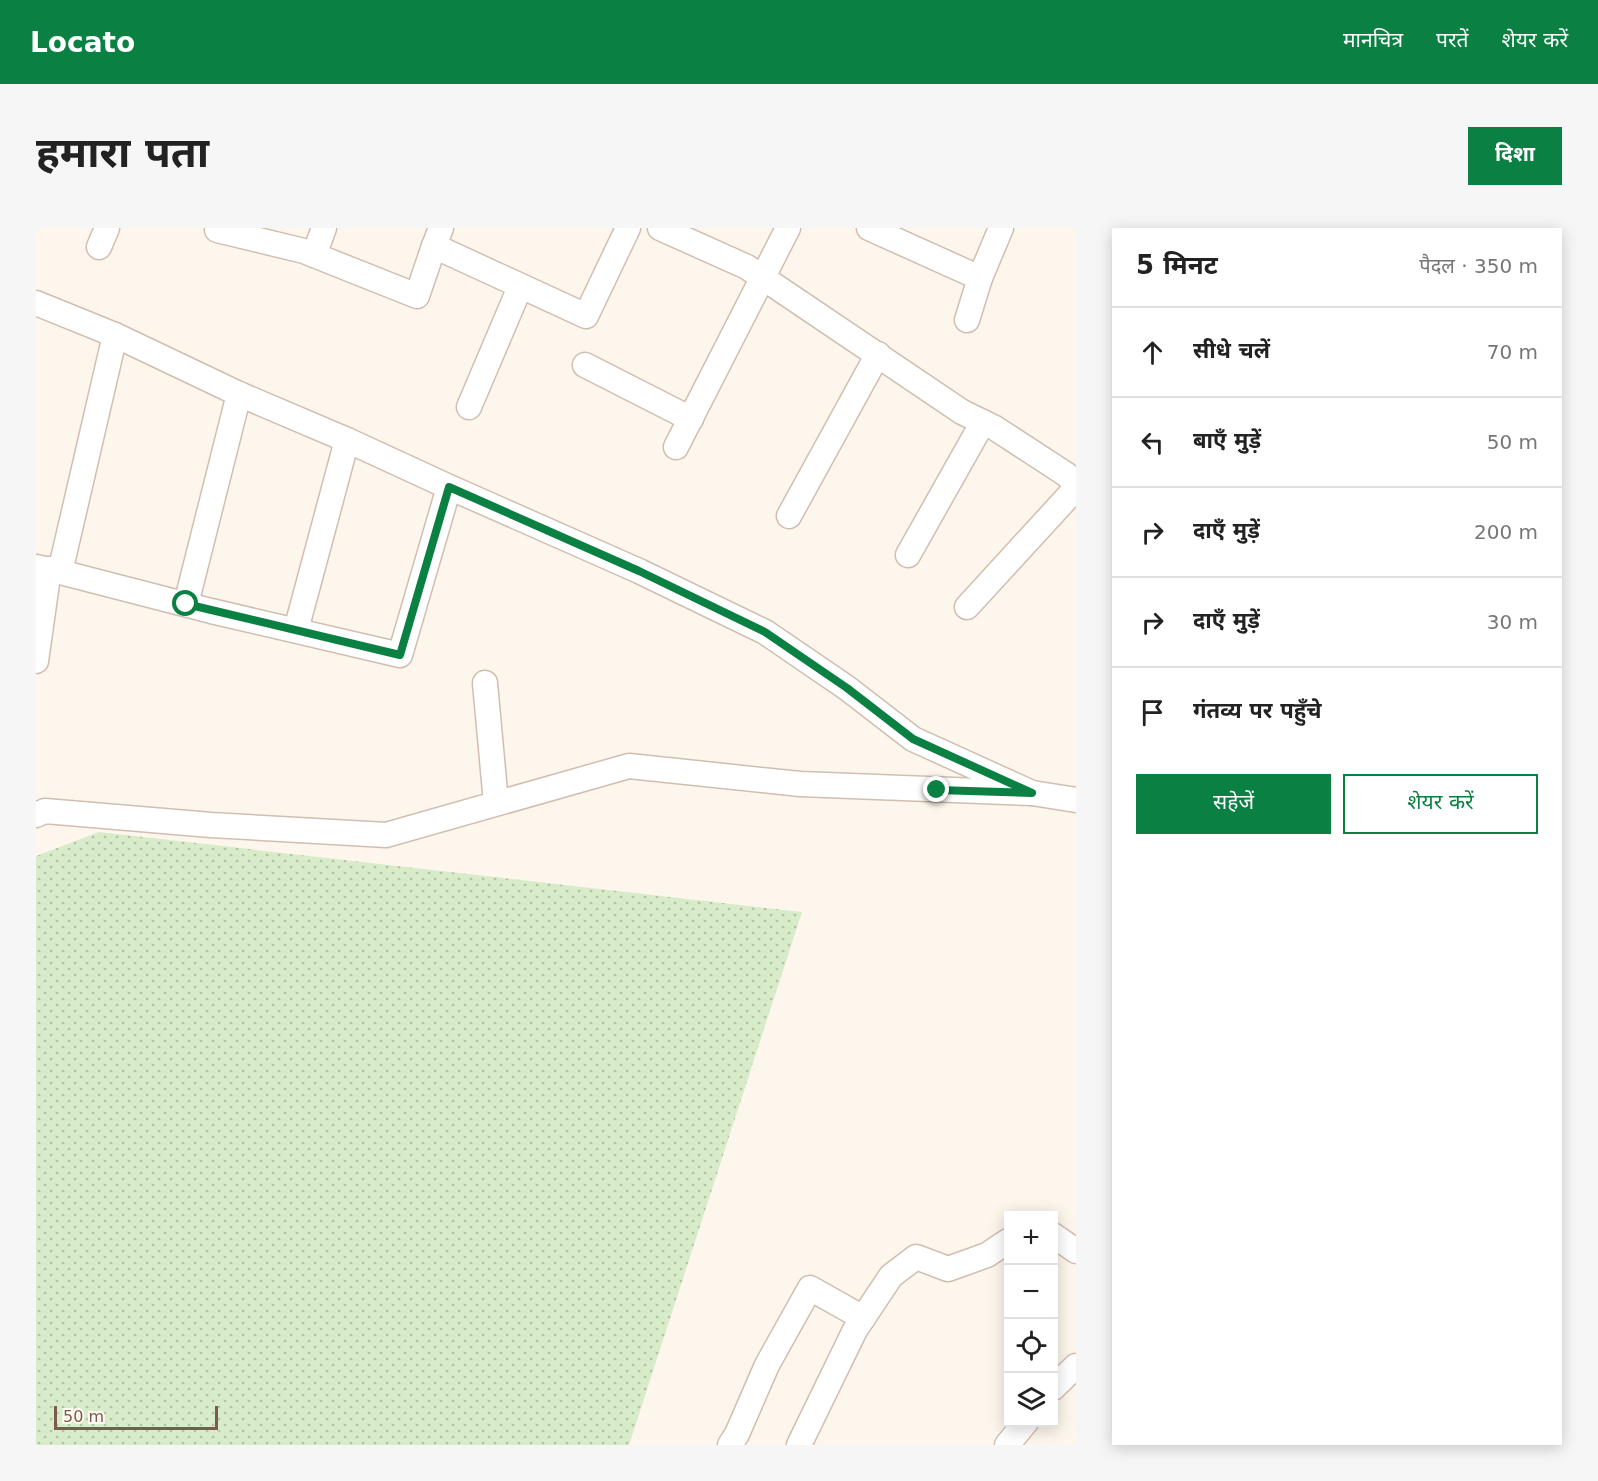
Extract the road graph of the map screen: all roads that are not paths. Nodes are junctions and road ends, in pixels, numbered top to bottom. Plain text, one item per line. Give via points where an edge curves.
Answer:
1 (217, 228) edge
2 (324, 228) edge
3 (628, 228) edge
4 (660, 228) edge
5 (788, 228) edge
6 (870, 228) edge
7 (1001, 228) edge
8 (438, 237) edge
9 (314, 255) junction
10 (763, 278) junction
11 (980, 278) junction
12 (520, 287) junction
13 (36, 303) edge
14 (967, 320) dead end
15 (115, 335) junction
16 (878, 354) junction
17 (585, 364) dead end
18 (239, 394) junction
19 (469, 407) dead end
20 (691, 419) junction
21 (983, 422) junction
22 (347, 440) junction
23 (676, 447) dead end
24 (1076, 486) edge
25 (449, 487) junction
26 (789, 516) dead end
27 (908, 555) dead end
28 (48, 569) edge
29 (186, 604) junction
30 (967, 607) dead end
31 (296, 630) junction
32 (36, 661) edge
33 (485, 683) dead end
34 (1032, 793) junction
35 (1076, 800) edge
36 (495, 803) junction
37 (36, 814) edge
38 (1058, 1238) edge
39 (1004, 1243) edge
40 (1076, 1251) edge
41 (863, 1318) junction
42 (1076, 1365) edge
43 (1058, 1383) edge
44 (1022, 1427) edge
45 (730, 1445) edge
46 (799, 1445) edge
47 (1007, 1445) edge

1 - 9 street
2 - 9 street
3 - 12 street via 586,316
4 - 10 street
5 - 10 street
6 - 11 street
7 - 11 street
8 - 9 street via 417,296
8 - 12 street
10 - 16 street
10 - 20 street
11 - 14 street
12 - 19 street
13 - 15 street
15 - 18 street
15 - 28 street
16 - 21 street via 962,412
16 - 26 street
17 - 20 street
18 - 22 street
18 - 29 street
20 - 23 street
21 - 24 street via 1067,475
21 - 27 street
22 - 25 street
22 - 31 street
24 - 30 street
25 - 31 street via 400,655
25 - 34 street via 765,632 913,739
28 - 29 street
28 - 32 street
29 - 31 street
33 - 36 street
34 - 35 street
34 - 36 street via 800,784 629,766
36 - 37 street via 386,835 45,811
38 - 40 street
39 - 41 street via 987,1255 948,1269 916,1257 891,1276
41 - 45 street via 810,1288 767,1365
41 - 46 street
42 - 43 street
44 - 47 street

